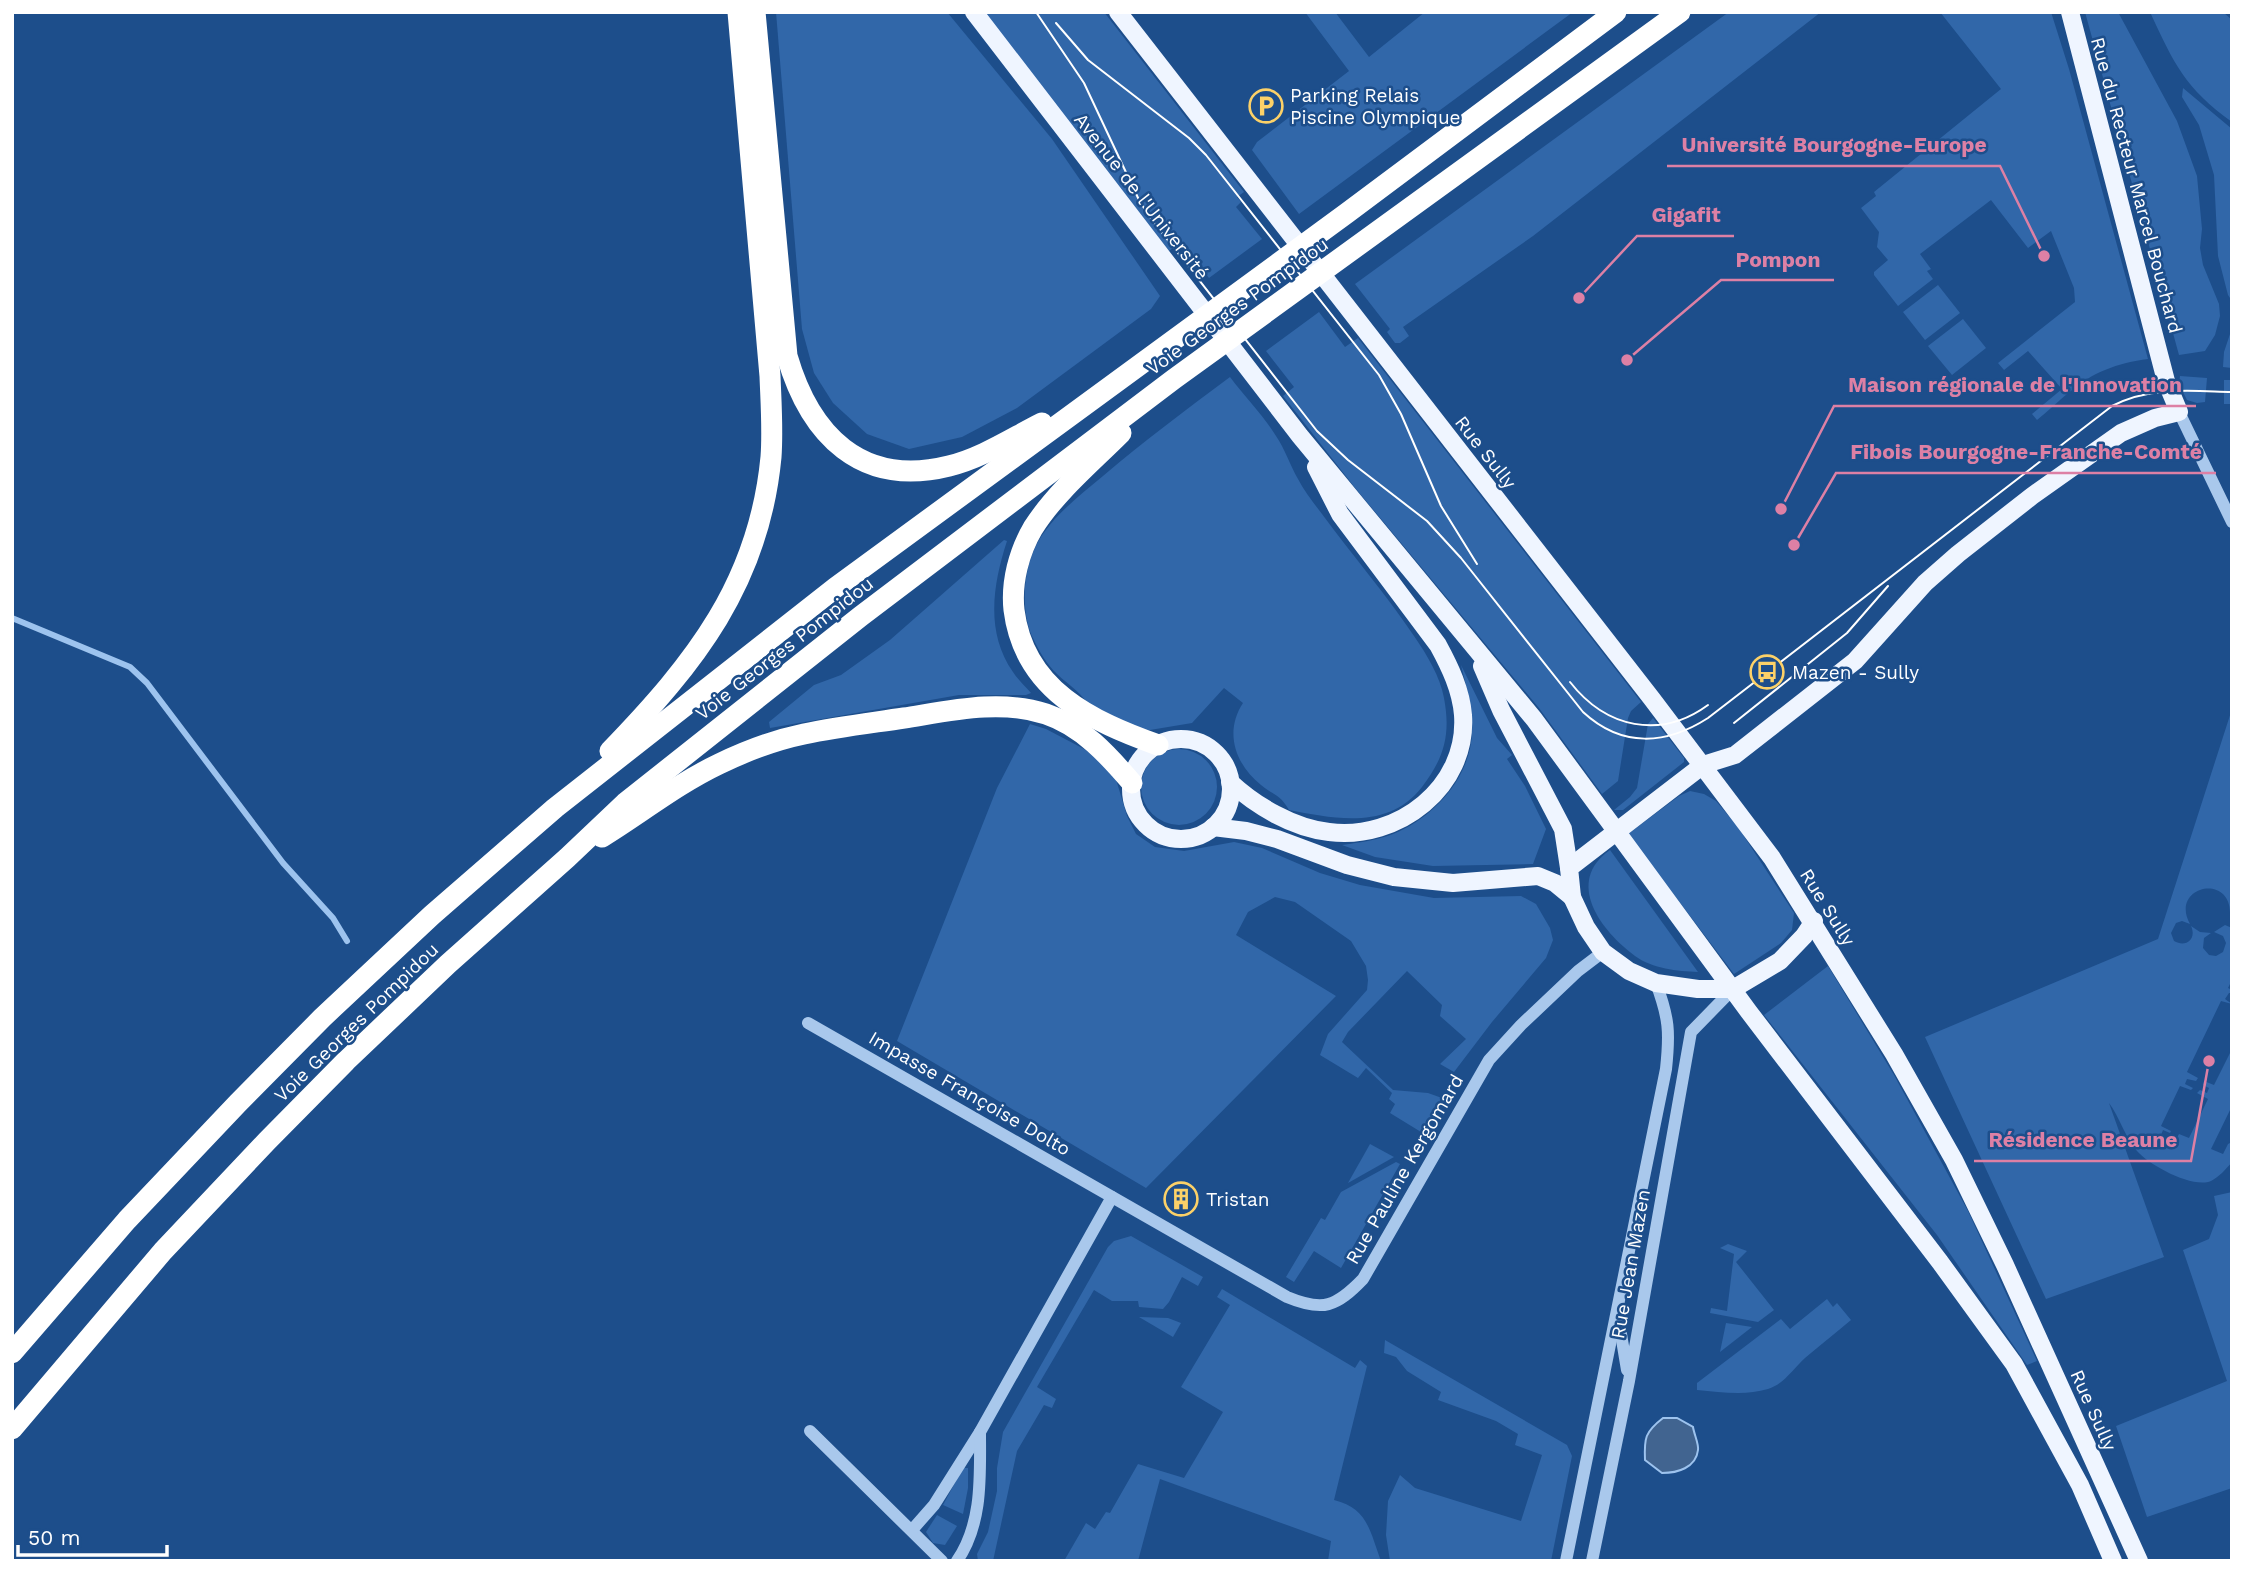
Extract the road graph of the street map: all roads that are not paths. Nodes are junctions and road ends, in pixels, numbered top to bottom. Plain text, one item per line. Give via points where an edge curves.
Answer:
1 (738, 12) edge
2 (755, 12) edge
3 (974, 12) edge
4 (1118, 12) edge
5 (1615, 12) edge
6 (1680, 12) edge
7 (2070, 12) edge
8 (1174, 379) junction
9 (1097, 395) junction
10 (2179, 412) junction
11 (1300, 436) junction
12 (2232, 522) edge
13 (1474, 647) junction
14 (1158, 744) junction
15 (1703, 765) junction
16 (1230, 782) junction
17 (1132, 783) junction
18 (555, 808) junction
19 (1213, 827) junction
20 (1616, 830) junction
21 (567, 858) junction
22 (1569, 868) junction
23 (1572, 897) junction
24 (1814, 921) junction
25 (1603, 952) junction
26 (1656, 983) junction
27 (1733, 989) junction
28 (808, 1023) dead end
29 (1112, 1197) junction
30 (1616, 1309) junction
31 (12, 1353) edge
32 (1629, 1381) junction
33 (12, 1429) edge
34 (810, 1431) dead end
35 (980, 1432) junction
36 (912, 1530) junction
37 (942, 1561) edge
38 (957, 1561) edge
39 (1566, 1561) edge
40 (1592, 1561) edge
41 (2113, 1561) edge
42 (2139, 1561) edge

1 - 18 highway via 770,376 767,486 749,557 718,621 674,682
2 - 9 highway via 787,356 802,398 820,428 849,452 880,467 925,470 969,459
3 - 11 main road, Avenue de l'Université
4 - 15 main road, Rue Sully
5 - 9 highway, Voie Georges Pompidou
6 - 8 highway, Voie Georges Pompidou
7 - 10 main road, Rue du Recteur Marcel Bouchard via 2166,381
8 - 14 highway via 1049,506 1023,549 1014,594 1019,634 1032,664 1056,692 1094,718
8 - 21 highway, Voie Georges Pompidou via 739,711 625,803
9 - 18 highway, Voie Georges Pompidou via 835,588
10 - 12 street, Rue du Recteur Marcel Bouchard
10 - 15 main road via 2121,433 2032,496 1931,578 1855,661 1735,755
11 - 13 main road
11 - 16 main road via 1340,514 1447,662 1463,715 1460,750 1446,780 1427,803 1396,822 1358,832 1328,832 1282,817
13 - 20 main road
13 - 22 main road via 1563,829
14 - 16 main road via 1187,739 1201,743 1225,765
14 - 17 main road via 1140,760
15 - 20 main road
15 - 24 main road, Rue Sully
16 - 19 main road via 1228,807
17 - 19 main road via 1135,809 1163,835 1190,838
17 - 21 highway via 1094,743 1043,713 990,707 935,713 803,734 761,746 685,783
18 - 31 highway, Voie Georges Pompidou via 432,915 247,1093 127,1220
19 - 23 main road via 1277,839 1383,875 1453,883 1538,876
20 - 22 main road
20 - 27 main road
21 - 33 highway, Voie Georges Pompidou via 448,964 267,1141 163,1251
22 - 23 main road
23 - 25 main road
24 - 27 main road via 1780,961
24 - 42 main road, Rue Sully via 1954,1160
25 - 26 main road
25 - 29 street, Rue Pauline Kergomard via 1489,1060 1363,1279 1334,1302 1320,1307 1287,1297
26 - 27 main road
26 - 30 street, Rue Jean Mazen via 1669,1025 1666,1069
27 - 32 street, Rue Jean Mazen via 1691,1032
27 - 41 main road via 2014,1364 2080,1485
28 - 29 street, Impasse Françoise Dolto
29 - 35 street
30 - 32 street
30 - 39 street, Rue Jean Mazen
32 - 40 street, Rue Jean Mazen
34 - 36 street
35 - 36 street via 934,1505
35 - 38 street via 976,1516
36 - 37 street

